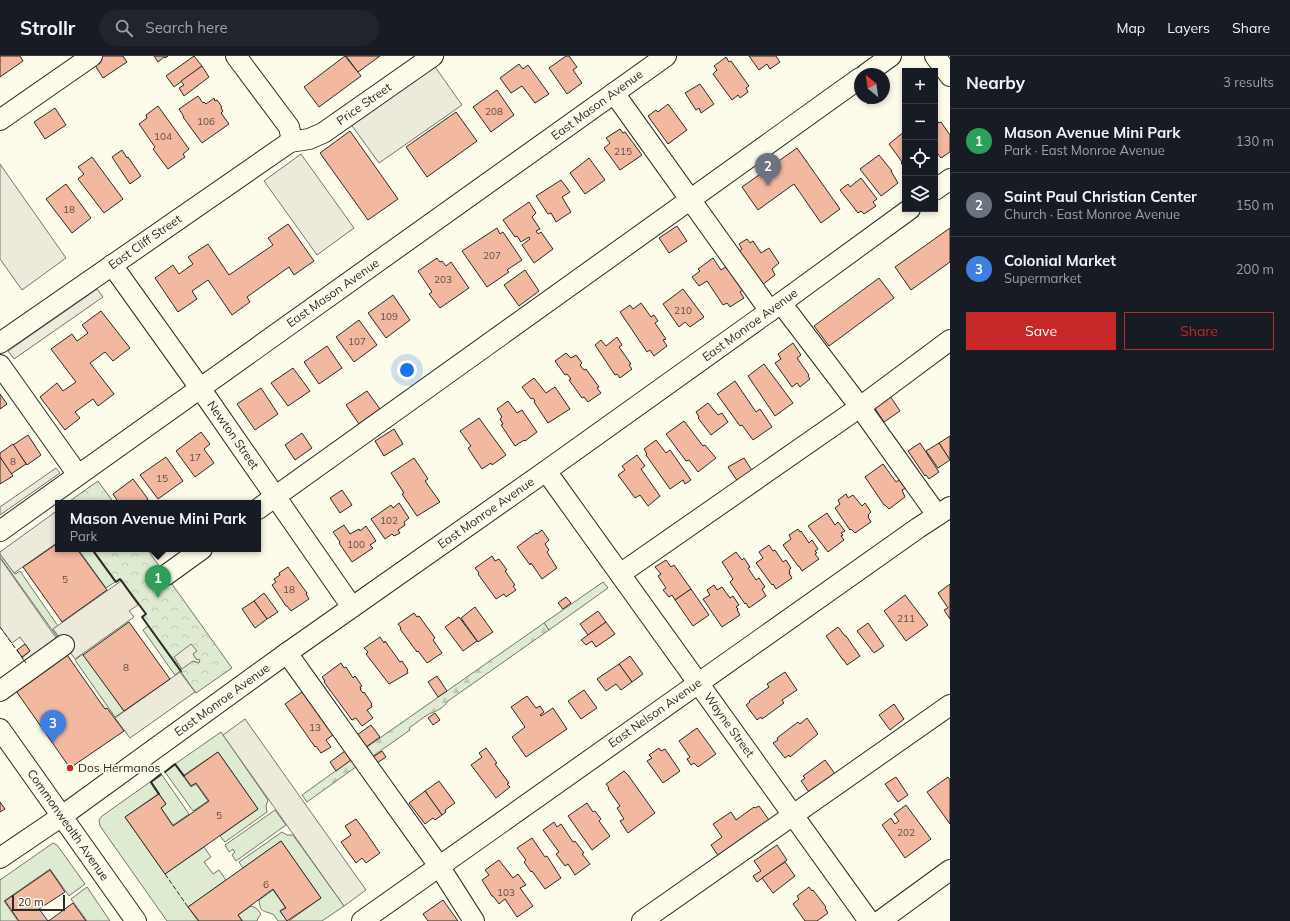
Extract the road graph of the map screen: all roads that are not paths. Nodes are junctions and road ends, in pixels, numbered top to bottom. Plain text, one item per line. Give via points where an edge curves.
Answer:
1 (92, 56) edge
2 (236, 56) edge
3 (433, 56) edge
4 (666, 56) edge
5 (891, 56) edge
6 (935, 56) edge
7 (874, 68) edge
8 (950, 76) edge
9 (854, 82) edge
10 (614, 93) junction
11 (0, 120) edge
12 (290, 142) junction
13 (950, 179) edge
14 (938, 188) edge
15 (691, 199) junction
16 (906, 212) edge
17 (112, 265) junction
18 (776, 307) junction
19 (950, 340) edge
20 (0, 343) edge
21 (0, 365) edge
22 (200, 388) junction
23 (860, 407) junction
24 (546, 471) junction
25 (78, 475) junction
26 (276, 496) junction
27 (261, 507) edge
28 (944, 511) edge
29 (0, 531) edge
30 (198, 552) edge
31 (620, 574) junction
32 (166, 575) dead end
33 (352, 606) junction
34 (64, 645) dead end
35 (287, 653) junction
36 (698, 683) junction
37 (0, 691) edge
38 (950, 705) edge
39 (0, 728) edge
40 (793, 815) junction
41 (62, 816) junction
42 (0, 858) edge
43 (439, 866) junction
44 (950, 870) edge
45 (136, 921) edge
46 (362, 921) edge
47 (474, 921) edge
48 (642, 921) edge
49 (869, 921) edge
50 (880, 921) edge

1 - 11 street
2 - 12 street via 289,127
3 - 12 street, Price Street via 323,133 309,139
4 - 10 street, East Mason Avenue
5 - 7 street
6 - 8 street
9 - 15 street
10 - 15 street
10 - 22 street, East Mason Avenue
12 - 17 street, East Cliff Street
13 - 14 street
15 - 18 street
15 - 26 street
16 - 18 street, East Monroe Avenue
17 - 20 street, East Cliff Street
17 - 22 street, Newton Street
18 - 23 street
18 - 24 street, East Monroe Avenue
19 - 23 street
21 - 25 street
22 - 25 street, East Mason Avenue
22 - 26 street, Newton Street
23 - 28 street
23 - 31 street
24 - 31 street, Wayne Street
24 - 33 street, East Monroe Avenue
25 - 29 street, East Mason Avenue
26 - 27 street
26 - 33 street, Newton Street
28 - 36 street, East Nelson Avenue
30 - 32 street
31 - 36 street, Wayne Street
33 - 35 street, East Monroe Avenue
34 - 37 street
35 - 41 street, East Monroe Avenue
35 - 43 street via 365,755
36 - 40 street, Wayne Street
36 - 43 street, East Nelson Avenue
38 - 40 street
39 - 41 street, Commonwealth Avenue
40 - 48 street
40 - 49 street, Wayne Street
41 - 42 street, East Monroe Avenue
41 - 45 street, Commonwealth Avenue
43 - 46 street, East Nelson Avenue
43 - 47 street
44 - 50 street

